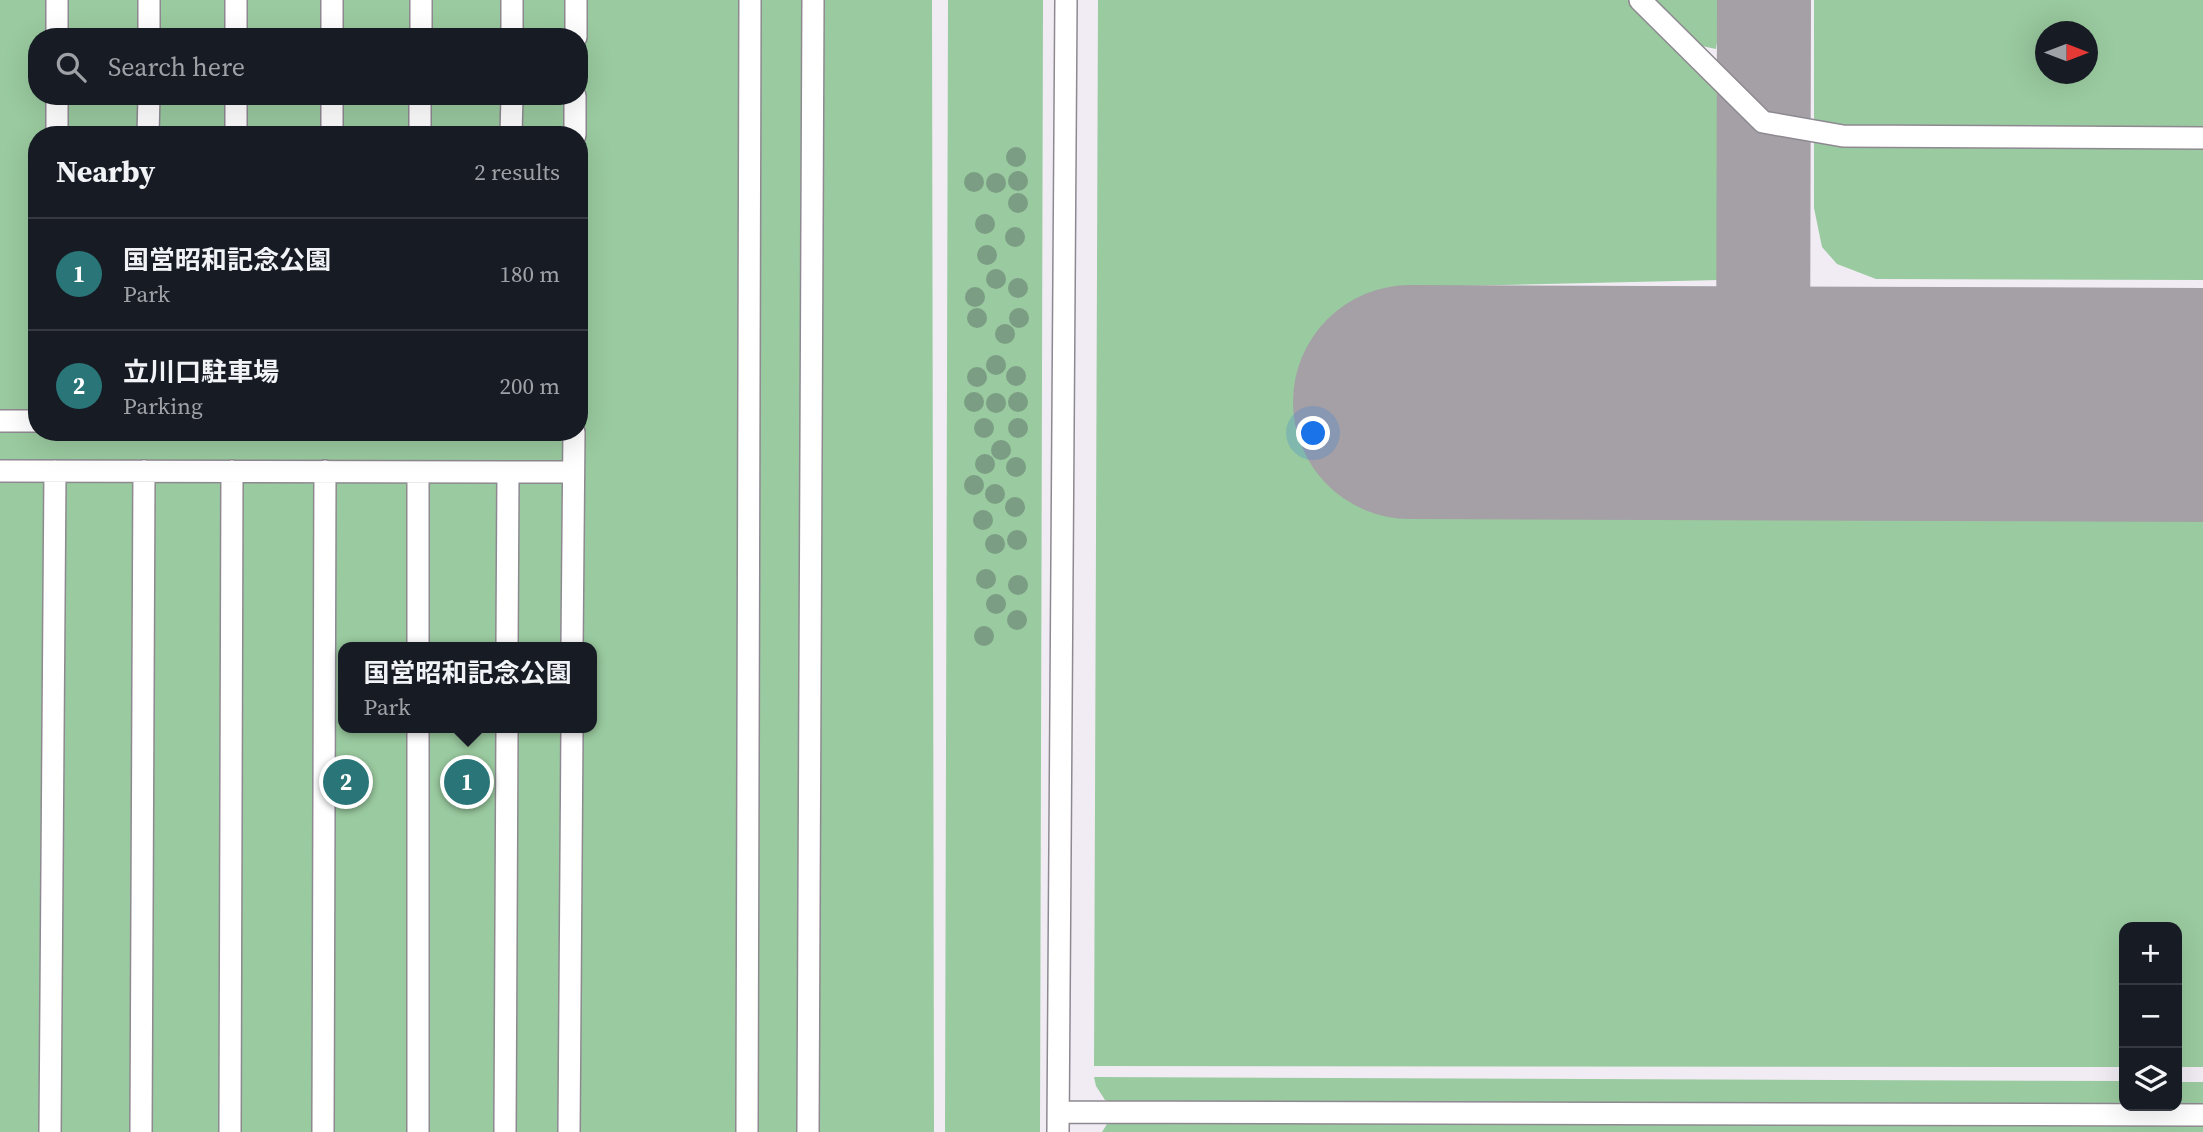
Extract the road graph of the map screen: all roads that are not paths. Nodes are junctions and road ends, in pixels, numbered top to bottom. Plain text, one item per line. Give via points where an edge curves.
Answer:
1 (57, 0) edge
2 (149, 0) edge
3 (236, 0) edge
4 (332, 0) edge
5 (421, 0) edge
6 (512, 0) edge
7 (576, 0) edge
8 (750, 0) edge
9 (813, 0) edge
10 (1066, 0) edge
11 (1640, 0) edge
12 (57, 28) edge
13 (149, 28) edge
14 (236, 28) edge
15 (332, 28) edge
16 (421, 28) edge
17 (512, 28) edge
18 (576, 28) edge
19 (57, 105) edge
20 (149, 105) edge
21 (236, 105) edge
22 (332, 105) edge
23 (420, 105) edge
24 (512, 105) edge
25 (575, 105) edge
26 (57, 126) edge
27 (148, 126) edge
28 (236, 126) edge
29 (332, 126) edge
30 (420, 126) edge
31 (511, 126) edge
32 (575, 126) edge
33 (2203, 138) edge
34 (0, 421) edge
35 (28, 421) edge
36 (573, 441) edge
37 (0, 471) edge
38 (55, 471) junction
39 (144, 471) junction
40 (232, 471) junction
41 (325, 471) junction
42 (418, 471) junction
43 (508, 471) junction
44 (573, 472) junction
45 (418, 642) edge
46 (507, 642) edge
47 (572, 642) edge
48 (418, 733) edge
49 (507, 733) edge
50 (572, 733) edge
51 (2203, 1115) edge
52 (1058, 1122) edge
53 (50, 1132) edge
54 (141, 1132) edge
55 (230, 1132) edge
56 (323, 1132) edge
57 (418, 1132) edge
58 (505, 1132) edge
59 (569, 1132) edge
60 (747, 1132) edge
61 (808, 1132) edge

1 - 12 lane
2 - 13 lane
3 - 14 lane
4 - 15 lane
5 - 16 lane
6 - 17 lane
7 - 18 lane
8 - 60 lane
9 - 61 lane
10 - 52 lane
11 - 33 lane via 1763,122 1843,136
19 - 26 lane
20 - 27 lane
21 - 28 lane
22 - 29 lane
23 - 30 lane
24 - 31 lane
25 - 32 lane
34 - 35 lane
36 - 44 lane
37 - 38 lane
38 - 39 lane
38 - 53 lane
39 - 40 lane
39 - 54 lane
40 - 41 lane
40 - 55 lane
41 - 42 lane
41 - 56 lane
42 - 43 lane
42 - 45 lane
43 - 44 lane
43 - 46 lane
44 - 47 lane
48 - 57 lane
49 - 58 lane
50 - 59 lane
51 - 52 lane

